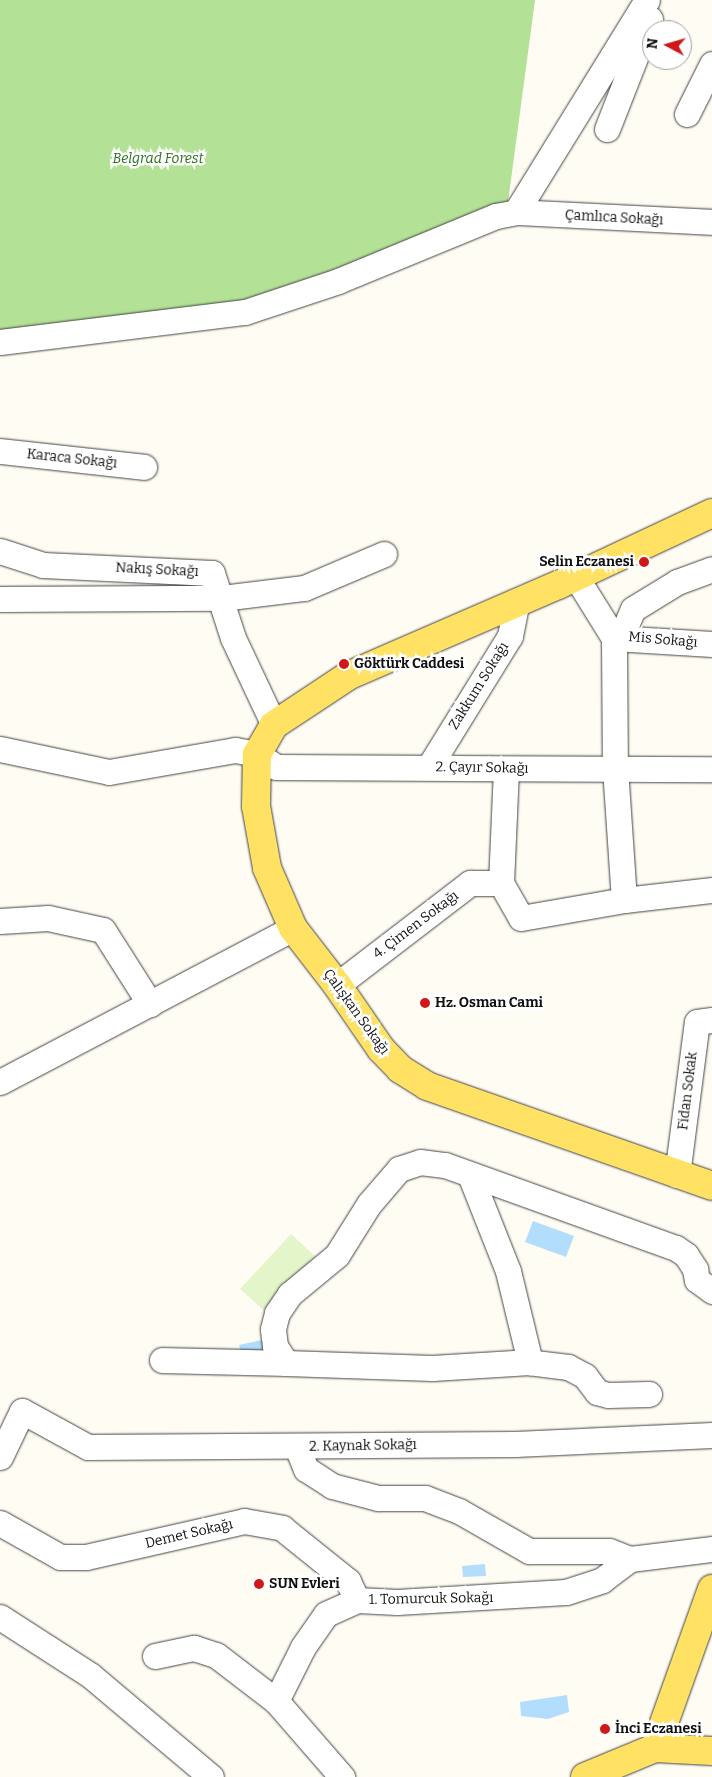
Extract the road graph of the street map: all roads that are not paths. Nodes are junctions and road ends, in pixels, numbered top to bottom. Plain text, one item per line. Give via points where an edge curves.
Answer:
1 (647, 0) edge
2 (657, 0) edge
3 (712, 64) edge
4 (686, 114) dead end
5 (607, 128) dead end
6 (516, 212) junction
7 (712, 222) edge
8 (0, 342) edge
9 (0, 451) edge
10 (144, 467) dead end
11 (712, 513) edge
12 (0, 551) edge
13 (384, 554) dead end
14 (712, 569) edge
15 (576, 577) junction
16 (0, 598) edge
17 (222, 598) junction
18 (517, 601) junction
19 (617, 638) junction
20 (712, 644) edge
21 (274, 725) junction
22 (0, 749) edge
23 (257, 754) junction
24 (429, 766) junction
25 (615, 768) junction
26 (506, 769) junction
27 (712, 769) edge
28 (501, 883) junction
29 (712, 890) edge
30 (624, 900) junction
31 (0, 921) edge
32 (293, 928) junction
33 (337, 984) junction
34 (150, 1004) junction
35 (712, 1020) edge
36 (0, 1082) edge
37 (470, 1175) junction
38 (677, 1175) junction
39 (712, 1186) edge
40 (704, 1267) edge
41 (712, 1291) edge
42 (162, 1360) dead end
43 (530, 1362) junction
44 (286, 1363) junction
45 (649, 1394) dead end
46 (712, 1435) edge
47 (296, 1447) junction
48 (0, 1457) edge
49 (0, 1523) edge
50 (712, 1549) edge
51 (630, 1559) junction
52 (712, 1589) edge
53 (357, 1600) junction
54 (0, 1617) edge
55 (155, 1656) dead end
56 (276, 1701) junction
57 (655, 1748) junction
58 (712, 1751) edge
59 (211, 1777) edge
60 (342, 1777) edge
61 (585, 1777) edge

1 - 6 street
2 - 5 street
3 - 4 street
6 - 7 street, Çamlıca Sokağı
6 - 8 street, Çamlıca Sokağı via 496,216 338,281 245,312
9 - 10 street, Karaca Sokağı
11 - 15 main road
12 - 17 street, Nakış Sokağı via 43,565 212,573
13 - 17 street via 304,588
14 - 19 street via 676,582 633,609
15 - 18 main road
15 - 19 street
16 - 17 street
17 - 21 street, Nakış Sokağı via 233,638
18 - 21 main road via 348,676
18 - 24 street, Zakkum Sokağı via 510,636
19 - 20 street, Mis Sokağı
19 - 25 street
21 - 23 main road
22 - 23 street via 109,772 235,750
23 - 24 street, 2. Çayır Sokağı via 276,767
23 - 32 main road, Çalışkan Sokağı via 256,806 267,868
24 - 26 street, 2. Çayır Sokağı
25 - 26 street, 2. Çayır Sokağı
25 - 27 street, 2. Çayır Sokağı
25 - 30 street
26 - 28 street
28 - 30 street via 521,918
28 - 33 street, 4. Çimen Sokağı via 470,883
29 - 30 street
31 - 34 street via 48,918 103,930
32 - 33 main road, Çalışkan Sokağı
32 - 34 street
33 - 38 main road, Çalışkan Sokağı via 381,1049 400,1069 428,1086
34 - 36 street
35 - 38 street, Fidan Sokak via 697,1022
37 - 40 street via 676,1248
37 - 43 street via 508,1271
37 - 44 street via 445,1165 420,1162 399,1169 370,1204 337,1255 290,1294 277,1313 273,1328 275,1346
38 - 39 main road, Çalışkan Sokağı
40 - 41 street via 697,1280
42 - 44 street
43 - 44 street via 432,1368
43 - 45 street via 568,1367 584,1376 597,1392 608,1395
46 - 47 street, 2. Kaynak Sokağı via 514,1444
47 - 48 street, 2. Kaynak Sokağı via 88,1448 22,1411
47 - 51 street via 306,1469 332,1486 378,1498 426,1498 459,1511 530,1551 610,1551
49 - 53 street, Demet Sokağı via 60,1557 86,1557 244,1521 282,1528 348,1582
50 - 51 street
51 - 53 street, 1. Tomurcuk Sokağı via 602,1580 566,1592 407,1602
52 - 57 main road
53 - 56 street, 1. Tomurcuk Sokağı via 326,1614 302,1647
54 - 59 street via 90,1675
55 - 56 street via 194,1648 216,1655
56 - 60 street
57 - 58 main road
57 - 61 main road

